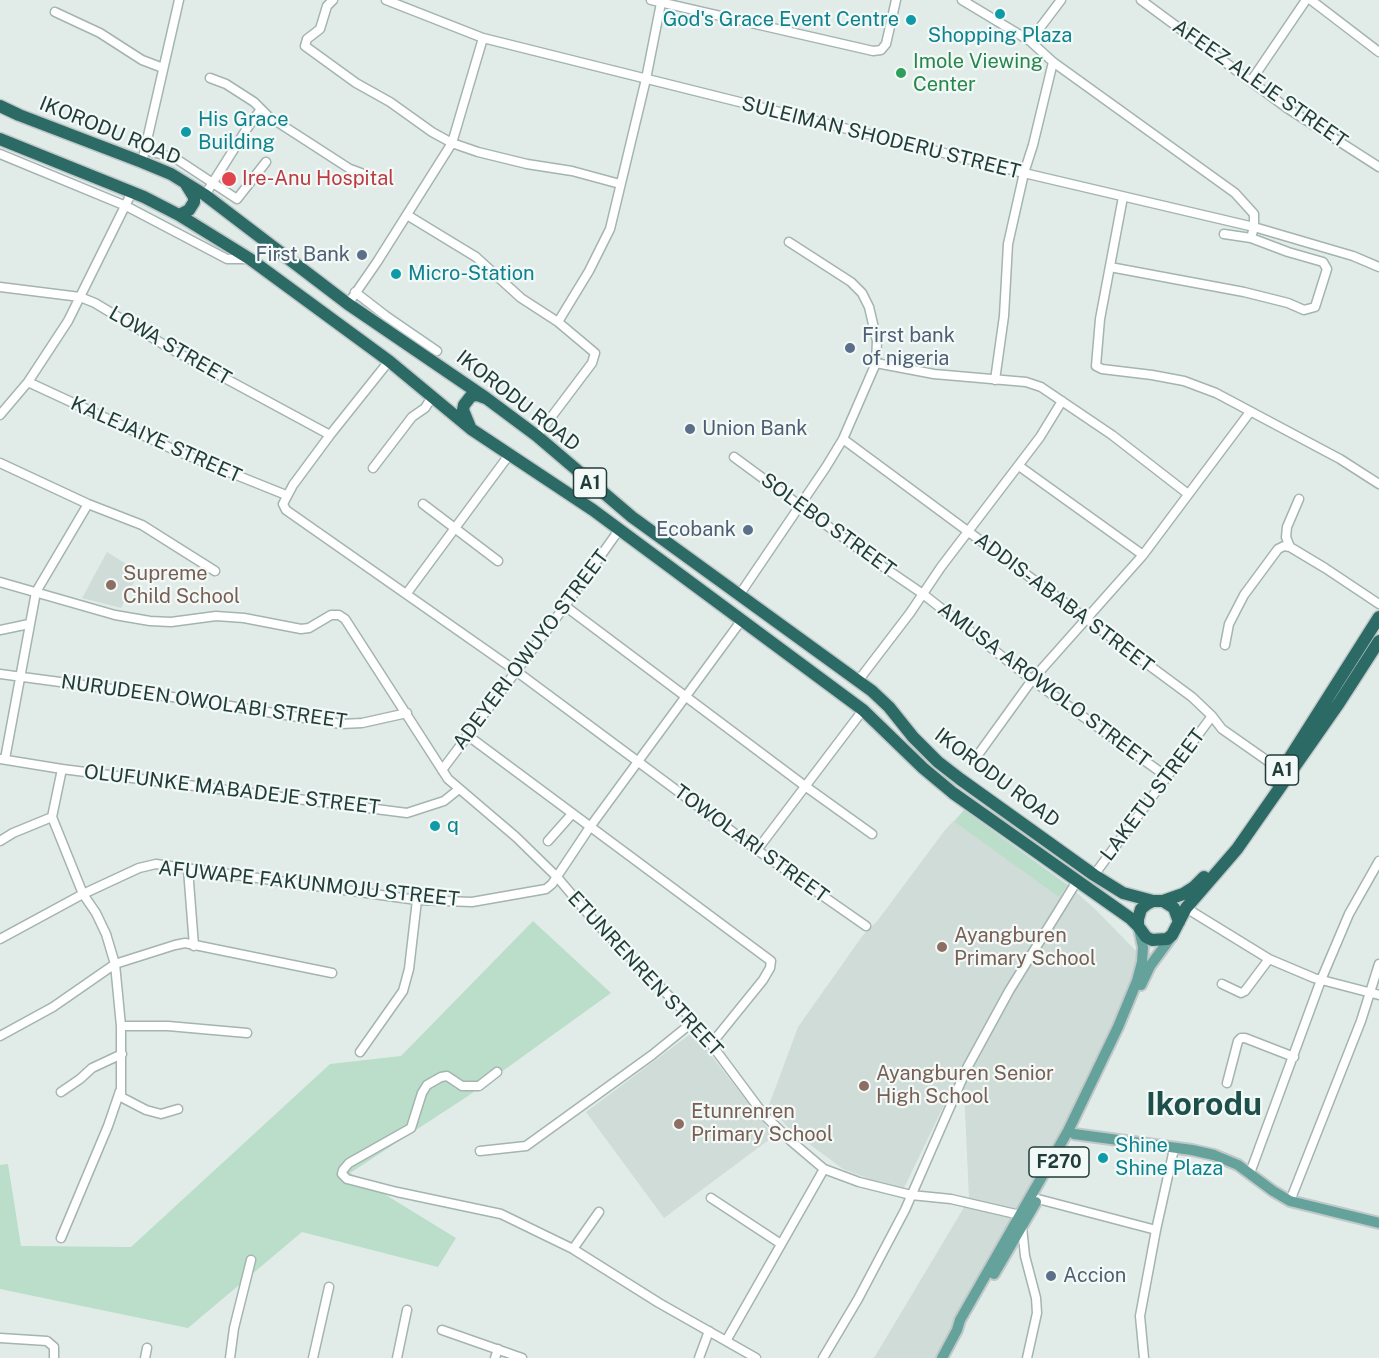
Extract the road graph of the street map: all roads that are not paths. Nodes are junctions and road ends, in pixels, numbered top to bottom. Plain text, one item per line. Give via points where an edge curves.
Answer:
1 (179, 0) edge
2 (333, 0) edge
3 (386, 0) edge
4 (651, 0) edge
5 (896, 0) edge
6 (962, 0) edge
7 (1061, 0) edge
8 (1142, 0) edge
9 (1306, 0) edge
10 (1311, 0) edge
11 (661, 3) junction
12 (55, 12) dead end
13 (483, 38) junction
14 (1030, 41) junction
15 (1379, 52) edge
16 (1053, 62) junction
17 (163, 68) junction
18 (210, 78) dead end
19 (645, 79) junction
20 (1251, 81) junction
21 (0, 106) edge
22 (261, 109) junction
23 (0, 140) edge
24 (452, 143) junction
25 (0, 154) edge
26 (144, 156) junction
27 (266, 162) dead end
28 (1379, 167) edge
29 (361, 173) dead end
30 (1024, 173) junction
31 (213, 182) junction
32 (185, 183) junction
33 (620, 184) junction
34 (132, 192) junction
35 (205, 195) junction
36 (1123, 197) junction
37 (126, 206) junction
38 (179, 215) junction
39 (407, 215) junction
40 (1254, 227) junction
41 (1224, 234) dead end
42 (1251, 238) junction
43 (789, 242) dead end
44 (250, 259) junction
45 (1110, 267) junction
46 (1379, 267) edge
47 (0, 287) edge
48 (355, 292) junction
49 (80, 297) junction
50 (348, 304) junction
51 (558, 322) junction
52 (437, 351) dead end
53 (389, 361) junction
54 (876, 363) junction
55 (995, 380) junction
56 (28, 382) junction
57 (432, 397) junction
58 (486, 398) junction
59 (1062, 401) junction
60 (1250, 412) junction
61 (0, 414) edge
62 (471, 429) junction
63 (330, 435) junction
64 (537, 436) junction
65 (843, 439) junction
66 (509, 454) junction
67 (734, 457) dead end
68 (0, 463) edge
69 (1019, 466) junction
70 (373, 468) dead end
71 (1379, 484) edge
72 (1188, 494) junction
73 (286, 495) junction
74 (1299, 499) dead end
75 (88, 504) junction
76 (423, 504) dead end
77 (802, 505) junction
78 (455, 528) junction
79 (619, 530) junction
80 (969, 531) junction
81 (1290, 547) junction
82 (1143, 555) junction
83 (498, 561) dead end
84 (215, 571) dead end
85 (0, 582) edge
86 (36, 592) junction
87 (407, 593) junction
88 (740, 594) junction
89 (923, 594) junction
90 (1379, 604) edge
91 (565, 606) junction
92 (1379, 618) edge
93 (1085, 620) junction
94 (741, 621) junction
95 (28, 624) junction
96 (0, 630) edge
97 (1379, 641) edge
98 (1226, 645) dead end
99 (516, 671) junction
100 (0, 674) edge
101 (20, 677) junction
102 (1032, 680) junction
103 (858, 681) junction
104 (1345, 683) junction
105 (685, 696) junction
106 (862, 710) junction
107 (407, 713) junction
108 (1212, 716) junction
109 (467, 735) junction
110 (980, 752) dead end
111 (3, 759) edge
112 (638, 761) junction
113 (62, 769) junction
114 (442, 770) junction
115 (1282, 771) junction
116 (1166, 776) junction
117 (805, 786) junction
118 (459, 789) junction
119 (572, 813) junction
120 (52, 818) junction
121 (590, 827) junction
122 (872, 834) dead end
123 (0, 841) edge
124 (548, 841) dead end
125 (757, 850) junction
126 (1379, 861) edge
127 (189, 869) junction
128 (1094, 875) junction
129 (557, 877) junction
130 (1077, 881) junction
131 (83, 894) junction
132 (417, 900) junction
133 (1158, 901) junction
134 (1186, 908) junction
135 (1179, 921) junction
136 (866, 926) dead end
137 (1138, 926) junction
138 (1173, 935) junction
139 (0, 939) edge
140 (195, 946) junction
141 (1269, 959) junction
142 (115, 964) junction
143 (1379, 964) edge
144 (332, 973) dead end
145 (1321, 980) junction
146 (1139, 982) junction
147 (1222, 984) dead end
148 (1370, 992) junction
149 (1379, 995) edge
150 (694, 1021) junction
151 (121, 1026) junction
152 (247, 1033) dead end
153 (0, 1036) edge
154 (712, 1043) junction
155 (360, 1052) dead end
156 (122, 1054) junction
157 (1294, 1057) junction
158 (497, 1072) dead end
159 (1227, 1083) dead end
160 (120, 1091) junction
161 (61, 1092) dead end
162 (178, 1109) dead end
163 (1074, 1134) junction
164 (1174, 1149) junction
165 (480, 1151) dead end
166 (824, 1169) junction
167 (1250, 1173) junction
168 (911, 1195) junction
169 (711, 1198) dead end
170 (1038, 1199) junction
171 (1290, 1201) junction
172 (599, 1212) dead end
173 (1020, 1215) junction
174 (1378, 1221) edge
175 (1022, 1227) junction
176 (1156, 1230) junction
177 (62, 1238) dead end
178 (782, 1244) junction
179 (573, 1249) junction
180 (251, 1260) dead end
181 (328, 1287) dead end
182 (407, 1310) dead end
183 (442, 1330) dead end
184 (957, 1330) junction
185 (709, 1331) junction
186 (0, 1338) edge
187 (726, 1341) junction
188 (147, 1348) dead end
189 (497, 1353) edge
190 (54, 1358) edge
191 (145, 1358) edge
192 (230, 1358) edge
193 (313, 1358) edge
194 (397, 1358) edge
195 (522, 1358) edge
196 (699, 1358) edge
197 (756, 1358) edge
198 (823, 1358) edge
199 (942, 1358) edge
200 (1027, 1358) edge
201 (1144, 1358) edge

1 - 17 street
2 - 24 street via 327,6 320,30 307,39 305,46
3 - 13 street, SULEIMAN SHODERU STREET
4 - 11 street
5 - 11 street via 886,44 873,51
6 - 14 street
7 - 14 street
8 - 20 street, AFEEZ ALEJE STREET
9 - 20 street
10 - 15 street
11 - 19 street
12 - 17 street
13 - 19 street, SULEIMAN SHODERU STREET
13 - 24 street
14 - 16 street
16 - 30 street
16 - 40 street via 1235,194 1254,214
17 - 26 street
18 - 22 street via 226,84
19 - 30 street, SULEIMAN SHODERU STREET
19 - 33 street
20 - 28 street, AFEEZ ALEJE STREET
21 - 26 highway, IKORODU ROAD / A1
22 - 29 street
22 - 31 street
23 - 34 highway, IKORODU ROAD / A1
24 - 33 street via 503,159
24 - 39 street
25 - 37 street
26 - 31 street via 175,158
26 - 32 highway, IKORODU ROAD / A1
27 - 31 street via 237,199
30 - 36 street, SULEIMAN SHODERU STREET
30 - 55 street via 1008,243
31 - 35 street
32 - 35 highway, IKORODU ROAD / A1
32 - 38 highway via 194,202
33 - 51 street via 610,229
34 - 37 street
34 - 38 highway, IKORODU ROAD / A1
35 - 50 highway, IKORODU ROAD / A1
36 - 40 street, SULEIMAN SHODERU STREET
36 - 45 street
37 - 44 street via 227,259
37 - 49 street
38 - 44 highway, IKORODU ROAD / A1
39 - 48 street
39 - 51 street via 476,256 521,298
40 - 42 street
40 - 46 street, SULEIMAN SHODERU STREET
41 - 42 street
42 - 45 street via 1326,265 1315,307 1304,310 1244,292
43 - 54 street via 851,282 861,293 869,307 877,342
44 - 53 highway, IKORODU ROAD / A1
45 - 60 street via 1096,366 1184,381
47 - 49 street, LOWA STREET
48 - 50 street
48 - 52 street
49 - 56 street
49 - 63 street, LOWA STREET
50 - 58 highway, IKORODU ROAD / A1
51 - 64 street via 595,353 595,358
53 - 57 highway, IKORODU ROAD / A1
53 - 63 street
54 - 55 street
54 - 65 street
55 - 59 street via 1034,385
56 - 61 street
56 - 73 street, KALEJAIYE STREET via 179,453
57 - 62 highway, IKORODU ROAD / A1
57 - 70 street
58 - 62 highway via 471,396 464,405
58 - 64 highway, IKORODU ROAD / A1
59 - 69 street
59 - 72 street
60 - 71 street
60 - 72 street
62 - 66 highway, IKORODU ROAD / A1
63 - 73 street
64 - 88 highway, IKORODU ROAD / A1 via 633,517
65 - 77 street
65 - 80 street, ADDIS-ABABA STREET
66 - 78 street
66 - 79 highway, IKORODU ROAD / A1
67 - 77 street, SOLEBO STREET
68 - 75 street
69 - 80 street
69 - 82 street
72 - 82 street
73 - 87 street, TOWOLARI STREET via 286,510
74 - 81 street via 1287,527
75 - 84 street via 142,525
75 - 86 street
76 - 78 street
77 - 88 street
77 - 89 street, SOLEBO STREET
78 - 83 street
78 - 87 street
79 - 91 street, ADEYERI OWUYO STREET
79 - 94 highway, IKORODU ROAD / A1
80 - 89 street
80 - 93 street, ADDIS-ABABA STREET
81 - 90 street
81 - 98 street via 1278,549 1250,585 1229,624
82 - 93 street
85 - 86 street
86 - 95 street
86 - 107 street, ETUNRENREN STREET via 150,621 216,616 301,629 339,615
87 - 99 street, TOWOLARI STREET
88 - 103 highway, IKORODU ROAD / A1
89 - 102 street, AMUSA AROWOLO STREET
89 - 103 street
91 - 99 street, ADEYERI OWUYO STREET
91 - 105 street
92 - 104 highway, A1
93 - 102 street
93 - 108 street, ADDIS-ABABA STREET via 1192,697
94 - 105 street
94 - 106 highway, IKORODU ROAD / A1
95 - 96 street
95 - 101 street
97 - 104 highway, A1
99 - 109 street, ADEYERI OWUYO STREET
99 - 112 street, TOWOLARI STREET
100 - 101 street, NURUDEEN OWOLABI STREET
101 - 107 street, NURUDEEN OWOLABI STREET via 341,724
101 - 111 street
102 - 110 street
102 - 116 street, AMUSA AROWOLO STREET
103 - 128 highway, IKORODU ROAD / A1 via 889,707 938,762
104 - 115 highway, A1
104 - 134 highway, A1 via 1237,849
105 - 112 street
105 - 117 street
106 - 117 street
106 - 130 highway, IKORODU ROAD / A1 via 953,793
107 - 114 street, ETUNRENREN STREET
108 - 115 street, ADDIS-ABABA STREET via 1222,729
108 - 116 street, LAKETU STREET
109 - 114 street, ADEYERI OWUYO STREET
109 - 119 street
111 - 113 street, OLUFUNKE MABADEJE STREET
112 - 121 street
112 - 125 street, TOWOLARI STREET
113 - 118 street, OLUFUNKE MABADEJE STREET via 407,813 444,801
113 - 120 street
114 - 118 street, ETUNRENREN STREET
115 - 133 highway, A1 via 1209,872 1188,891
116 - 128 street, LAKETU STREET
117 - 122 street
117 - 125 street
118 - 129 street, ETUNRENREN STREET
119 - 121 street
119 - 124 street
120 - 123 street
120 - 131 street
121 - 129 street
121 - 154 street via 771,961 763,980
125 - 136 street, TOWOLARI STREET
126 - 145 street via 1349,914
127 - 131 street, AFUWAPE FAKUNMOJU STREET via 156,864 139,868
127 - 132 street, AFUWAPE FAKUNMOJU STREET
127 - 140 street
128 - 133 highway, IKORODU ROAD / A1 via 1123,893
129 - 132 street, AFUWAPE FAKUNMOJU STREET via 546,889 519,895 472,902
129 - 150 street, ETUNRENREN STREET via 595,922
130 - 137 highway, IKORODU ROAD / A1
130 - 168 street via 967,1068
131 - 139 street, AFUWAPE FAKUNMOJU STREET
131 - 142 street via 106,934
132 - 155 street via 403,991
133 - 135 highway via 1174,908
133 - 137 highway via 1142,909
134 - 135 highway, A1
134 - 141 street
135 - 138 highway
137 - 138 highway via 1152,940
137 - 146 main road, F270 via 1143,947
138 - 146 main road, F270
140 - 142 street via 175,945
140 - 144 street
141 - 145 street
141 - 147 street via 1245,991 1241,993
142 - 151 street
142 - 153 street via 53,1007
143 - 148 street
145 - 148 street
145 - 157 street
146 - 163 main road, F270 via 1123,1029
146 - 173 main road, F270 via 1068,1131
148 - 149 street
148 - 171 street
150 - 154 street, ETUNRENREN STREET
150 - 165 street via 526,1146
151 - 152 street
151 - 156 street
154 - 166 street, ETUNRENREN STREET via 764,1115
156 - 160 street
156 - 161 street via 92,1068
157 - 159 street via 1241,1038
157 - 167 street
158 - 179 street via 479,1086 462,1086 447,1076 427,1085 411,1128 349,1163 342,1174 347,1179 397,1192 501,1214
160 - 162 street via 124,1100 146,1110 161,1114
160 - 177 street
163 - 164 main road
163 - 170 main road, F270
164 - 167 main road via 1214,1155
164 - 176 street
166 - 168 street, ETUNRENREN STREET
166 - 178 street
167 - 171 main road
168 - 173 street, ETUNRENREN STREET via 951,1199
168 - 198 street
169 - 178 street
170 - 175 main road, F270
170 - 176 street
171 - 174 main road
172 - 179 street
173 - 184 main road, F270
175 - 184 main road, F270 via 966,1322
175 - 200 street via 1037,1313
176 - 201 street via 1140,1316
178 - 187 street
179 - 185 street
180 - 192 street
181 - 193 street
182 - 194 street
183 - 189 street
184 - 199 main road, F270
185 - 187 street
185 - 196 street
186 - 190 street via 47,1341 54,1347
187 - 197 street
188 - 191 street
189 - 195 street

